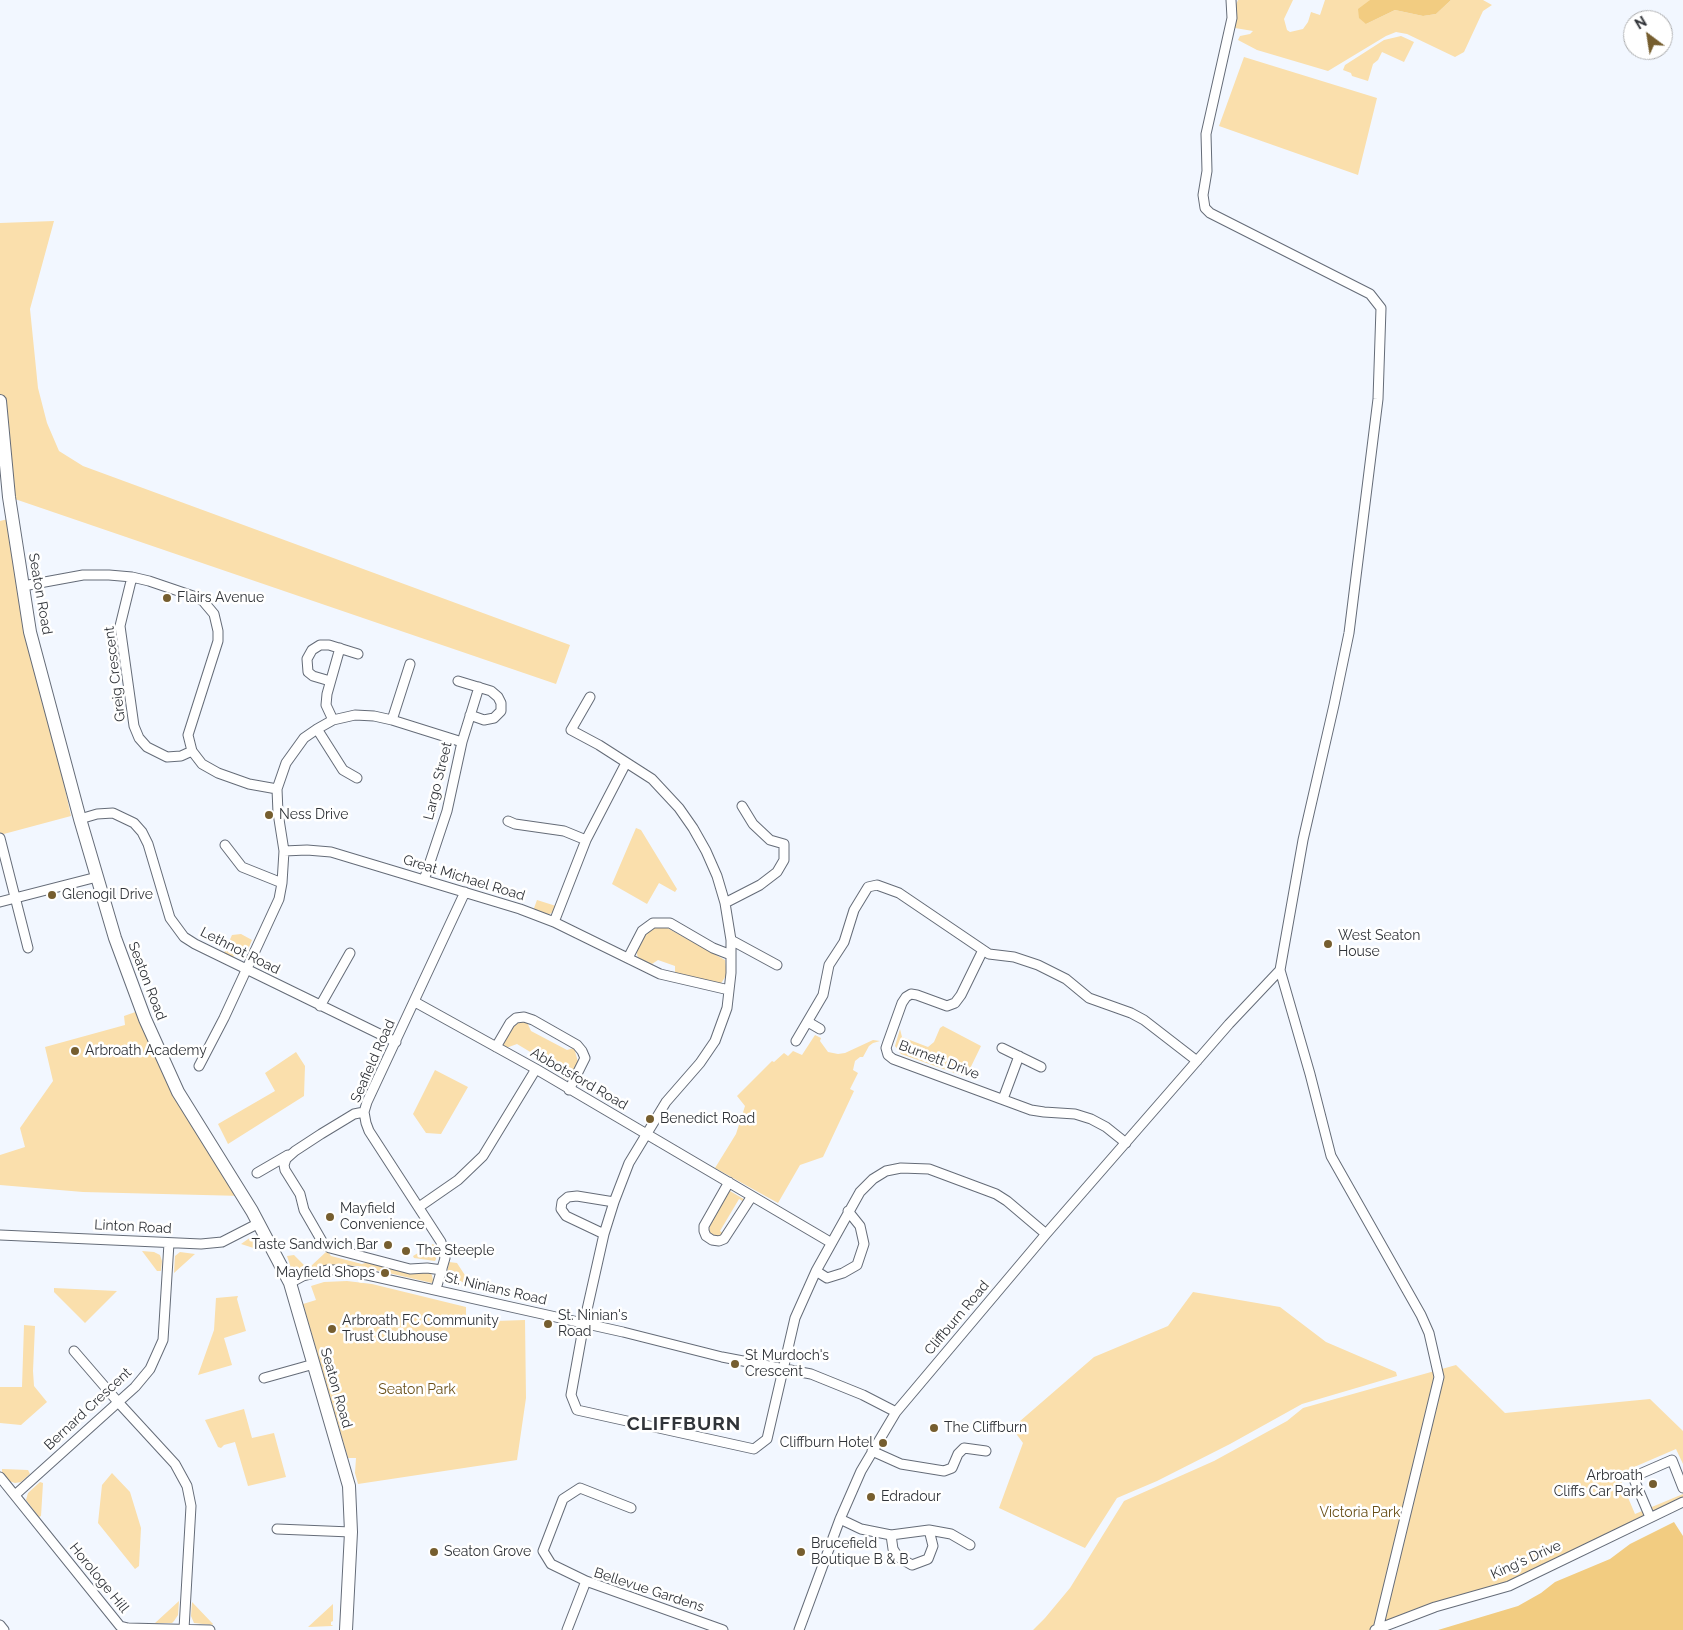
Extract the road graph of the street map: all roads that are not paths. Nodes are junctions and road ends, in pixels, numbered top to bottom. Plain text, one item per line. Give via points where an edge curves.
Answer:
1 (1231, 0) edge
2 (0, 401) edge
3 (132, 577) junction
4 (23, 586) junction
5 (340, 648) junction
6 (358, 654) dead end
7 (410, 664) dead end
8 (330, 681) junction
9 (458, 682) dead end
10 (479, 688) junction
11 (590, 697) dead end
12 (470, 715) junction
13 (333, 720) junction
14 (392, 720) junction
15 (317, 728) junction
16 (462, 742) junction
17 (192, 751) junction
18 (626, 763) junction
19 (357, 778) dead end
20 (278, 789) junction
21 (742, 806) dead end
22 (80, 820) junction
23 (508, 821) dead end
24 (0, 838) edge
25 (586, 840) junction
26 (225, 845) dead end
27 (284, 851) junction
28 (97, 877) junction
29 (424, 880) junction
30 (282, 883) junction
31 (465, 892) junction
32 (15, 898) junction
33 (0, 902) edge
34 (725, 903) junction
35 (554, 922) junction
36 (731, 940) junction
37 (28, 948) dead end
38 (983, 950) junction
39 (350, 953) dead end
40 (731, 955) junction
41 (628, 958) junction
42 (777, 964) dead end
43 (246, 969) junction
44 (1280, 970) junction
45 (729, 990) junction
46 (415, 1002) junction
47 (320, 1006) junction
48 (808, 1022) junction
49 (820, 1029) dead end
50 (796, 1041) dead end
51 (396, 1042) junction
52 (496, 1047) junction
53 (1002, 1048) dead end
54 (1019, 1056) junction
55 (1197, 1061) junction
56 (199, 1066) dead end
57 (1041, 1067) dead end
58 (536, 1069) junction
59 (569, 1090) junction
60 (1003, 1099) junction
61 (364, 1112) junction
62 (646, 1134) junction
63 (1126, 1143) junction
64 (288, 1155) junction
65 (256, 1173) dead end
66 (729, 1182) junction
67 (752, 1196) junction
68 (614, 1202) junction
69 (419, 1207) junction
70 (848, 1210) junction
71 (259, 1223) junction
72 (604, 1234) junction
73 (1046, 1234) junction
74 (0, 1235) edge
75 (830, 1242) junction
76 (169, 1243) junction
77 (442, 1270) junction
78 (816, 1271) junction
79 (290, 1283) junction
80 (436, 1289) junction
81 (584, 1323) junction
82 (74, 1351) dead end
83 (314, 1364) junction
84 (783, 1369) junction
85 (264, 1378) dead end
86 (118, 1402) junction
87 (896, 1412) junction
88 (872, 1451) junction
89 (986, 1451) dead end
90 (0, 1477) edge
91 (1683, 1488) edge
92 (15, 1495) junction
93 (1683, 1502) edge
94 (631, 1508) dead end
95 (1650, 1517) junction
96 (840, 1520) junction
97 (277, 1528) dead end
98 (929, 1530) junction
99 (351, 1532) junction
100 (891, 1536) junction
101 (970, 1544) dead end
102 (586, 1581) junction
103 (0, 1625) edge
104 (705, 1627) edge
105 (119, 1628) edge
106 (184, 1629) edge
107 (4, 1630) edge
108 (210, 1630) edge
109 (346, 1630) edge
110 (567, 1630) edge
111 (723, 1630) edge
112 (798, 1630) edge
113 (1376, 1630) edge

1 - 44 street via 1232,18 1206,134 1205,208 1370,294 1381,308 1378,399 1349,633 1303,843
2 - 4 street, Seaton Road via 9,498
3 - 4 street via 83,575
3 - 17 street, Greig Crescent via 120,626 134,726 148,747 167,757
3 - 17 street via 196,597 209,607 216,622 218,641 188,735
4 - 22 street, Seaton Road via 30,632
5 - 6 street
5 - 8 street
5 - 8 street via 320,645 312,650 307,660 308,672
7 - 14 street
8 - 13 street via 326,705
9 - 10 street
10 - 12 street, Largo Street
10 - 12 street via 498,696 501,711 494,718 484,720
11 - 18 street via 571,730
12 - 16 street, Largo Street
13 - 14 street via 355,715
13 - 15 street
14 - 16 street
15 - 19 street via 343,770
15 - 20 street via 304,738 286,762
16 - 29 street, Largo Street via 446,811
17 - 20 street via 202,764 218,773 248,784
18 - 25 street
18 - 34 street via 652,779 679,808 706,851
20 - 27 street
21 - 34 street via 770,840 784,844 784,860 776,872 760,885
22 - 28 street, Seaton Road
22 - 43 street, Lethnot Road via 112,813 134,823 148,844 166,907 176,928 195,944
23 - 25 street via 564,831
24 - 32 street
25 - 35 street
26 - 30 street via 242,867
27 - 29 street, Great Michael Road via 331,852
27 - 30 street
28 - 32 street
28 - 71 street, Seaton Road via 145,1019 174,1082
29 - 31 street, Great Michael Road
30 - 43 street
31 - 35 street, Great Michael Road
31 - 46 street, Seafield Road
32 - 33 street
32 - 37 street
34 - 36 street
35 - 41 street, Great Michael Road
36 - 40 street
36 - 42 street
38 - 48 street via 899,893 878,885 868,887 854,910 844,942 829,965 823,995
38 - 55 street via 1038,964 1066,979 1089,998 1144,1020
38 - 60 street, Burnett Drive via 955,1003 947,1006 918,995 906,997 886,1048 893,1060
39 - 47 street
40 - 41 street via 670,923 653,923 642,931
40 - 45 street
41 - 45 street, Great Michael Road via 660,974
43 - 47 street, Lethnot Road
43 - 56 street
44 - 55 street, Cliffburn Road
44 - 113 street via 1331,1156 1421,1316 1429,1333 1438,1377
45 - 62 street via 727,1008 716,1041 666,1102
46 - 51 street, Seafield Road
46 - 52 street, Abbotsford Road
47 - 51 street, Lethnot Road
48 - 49 street
48 - 50 street
51 - 61 street, Seafield Road
52 - 58 street, Abbotsford Road
52 - 59 street via 510,1023 524,1017 577,1045 585,1058
53 - 54 street
54 - 57 street
54 - 60 street
55 - 63 street, Cliffburn Road
58 - 59 street, Abbotsford Road
58 - 69 street via 483,1156 458,1180
59 - 62 street, Abbotsford Road
60 - 63 street, Burnett Drive via 1031,1110 1091,1118
61 - 64 street via 349,1117
61 - 69 street, Seafield Road via 370,1131
62 - 66 street, Abbotsford Road
62 - 68 street via 629,1163
63 - 73 street, Cliffburn Road
64 - 65 street
64 - 77 street via 285,1170 300,1194 304,1210 330,1248 410,1269
66 - 67 street, Abbotsford Road
66 - 67 street via 704,1226 706,1236 712,1240 719,1242 724,1239
67 - 75 street, Abbotsford Road
68 - 72 street
68 - 72 street via 577,1196 562,1202 561,1209 566,1216
69 - 77 street, Seafield Road via 441,1242 445,1258
70 - 73 street via 860,1192 886,1171 901,1168 929,1170 996,1194
70 - 75 street
70 - 78 street via 860,1226 864,1244 857,1265 827,1278
71 - 76 street, Linton Road via 222,1242
71 - 79 street, Seaton Road
72 - 81 street
73 - 87 street, Cliffburn Road
74 - 76 street, Linton Road
75 - 78 street
76 - 86 street, Bernard Crescent via 163,1340 150,1369
77 - 80 street, Seafield Road
78 - 84 street via 795,1318
79 - 80 street, St. Ninians Road via 327,1270 344,1270
79 - 83 street, Seaton Road
80 - 81 street, St. Ninians Road
81 - 84 street, St. Ninians Road
81 - 84 street via 571,1395 577,1410 754,1449 767,1439
82 - 86 street
83 - 85 street
83 - 99 street, Seaton Road via 349,1486
84 - 87 street, St. Ninians Road via 811,1374
86 - 92 street, Bernard Crescent
86 - 106 street via 174,1464 187,1486 191,1506
87 - 88 street, Cliffburn Road
88 - 89 street via 901,1464 944,1471 952,1468 964,1448
88 - 96 street, Cliffburn Road
90 - 92 street, Horologe Hill
91 - 95 street via 1672,1460 1634,1477
92 - 105 street, Horologe Hill
93 - 95 street, King's Drive
94 - 102 street via 580,1488 563,1499 543,1552 551,1564
95 - 113 street, King's Drive via 1510,1586 1435,1607
96 - 100 street
96 - 112 street, Cliffburn Road
97 - 99 street
98 - 100 street
98 - 100 street via 933,1546 928,1559 912,1565 898,1557
98 - 101 street via 951,1534
99 - 109 street, Seaton Road
102 - 104 street, Bellevue Gardens
102 - 110 street, Bellevue Gardens
103 - 107 street
104 - 111 street, Bellevue Gardens
105 - 106 street, Horologe Hill
106 - 108 street, Horologe Hill

